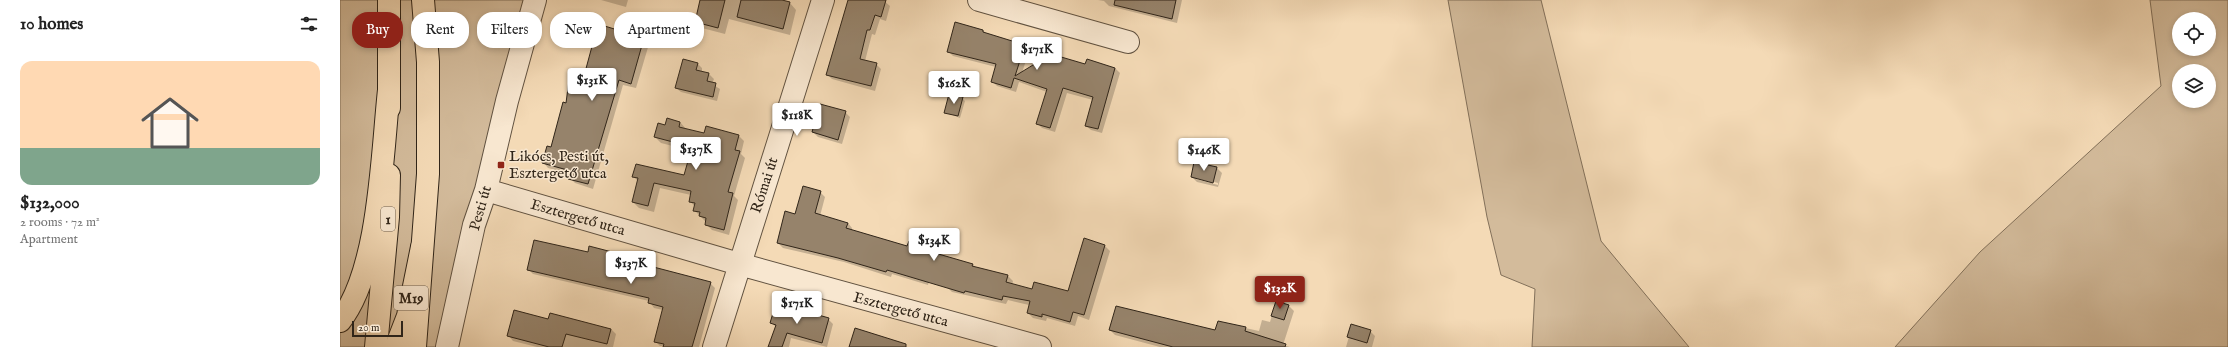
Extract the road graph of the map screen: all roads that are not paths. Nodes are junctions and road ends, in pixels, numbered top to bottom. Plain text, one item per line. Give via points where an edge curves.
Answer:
1 (389, 0) edge
2 (424, 0) edge
3 (535, 0) edge
4 (823, 0) edge
5 (979, 0) edge
6 (1128, 42) dead end
7 (389, 90) junction
8 (486, 190) junction
9 (422, 247) junction
10 (739, 264) junction
11 (340, 321) edge
12 (376, 347) edge
13 (396, 347) edge
14 (415, 347) edge
15 (447, 347) edge
16 (714, 347) edge
17 (1040, 347) edge

1 - 7 main road, 1
2 - 9 main road via 428,62 428,174
3 - 8 street, Pesti út
4 - 10 street, Római út
5 - 6 street
7 - 11 main road via 370,248 359,284
7 - 12 main road, 1 via 388,217
8 - 10 street, Esztergető utca
8 - 15 street, Pesti út via 474,225
9 - 13 main road, M19 via 408,316
9 - 14 main road
10 - 16 street, Római út
10 - 17 street, Esztergető utca

